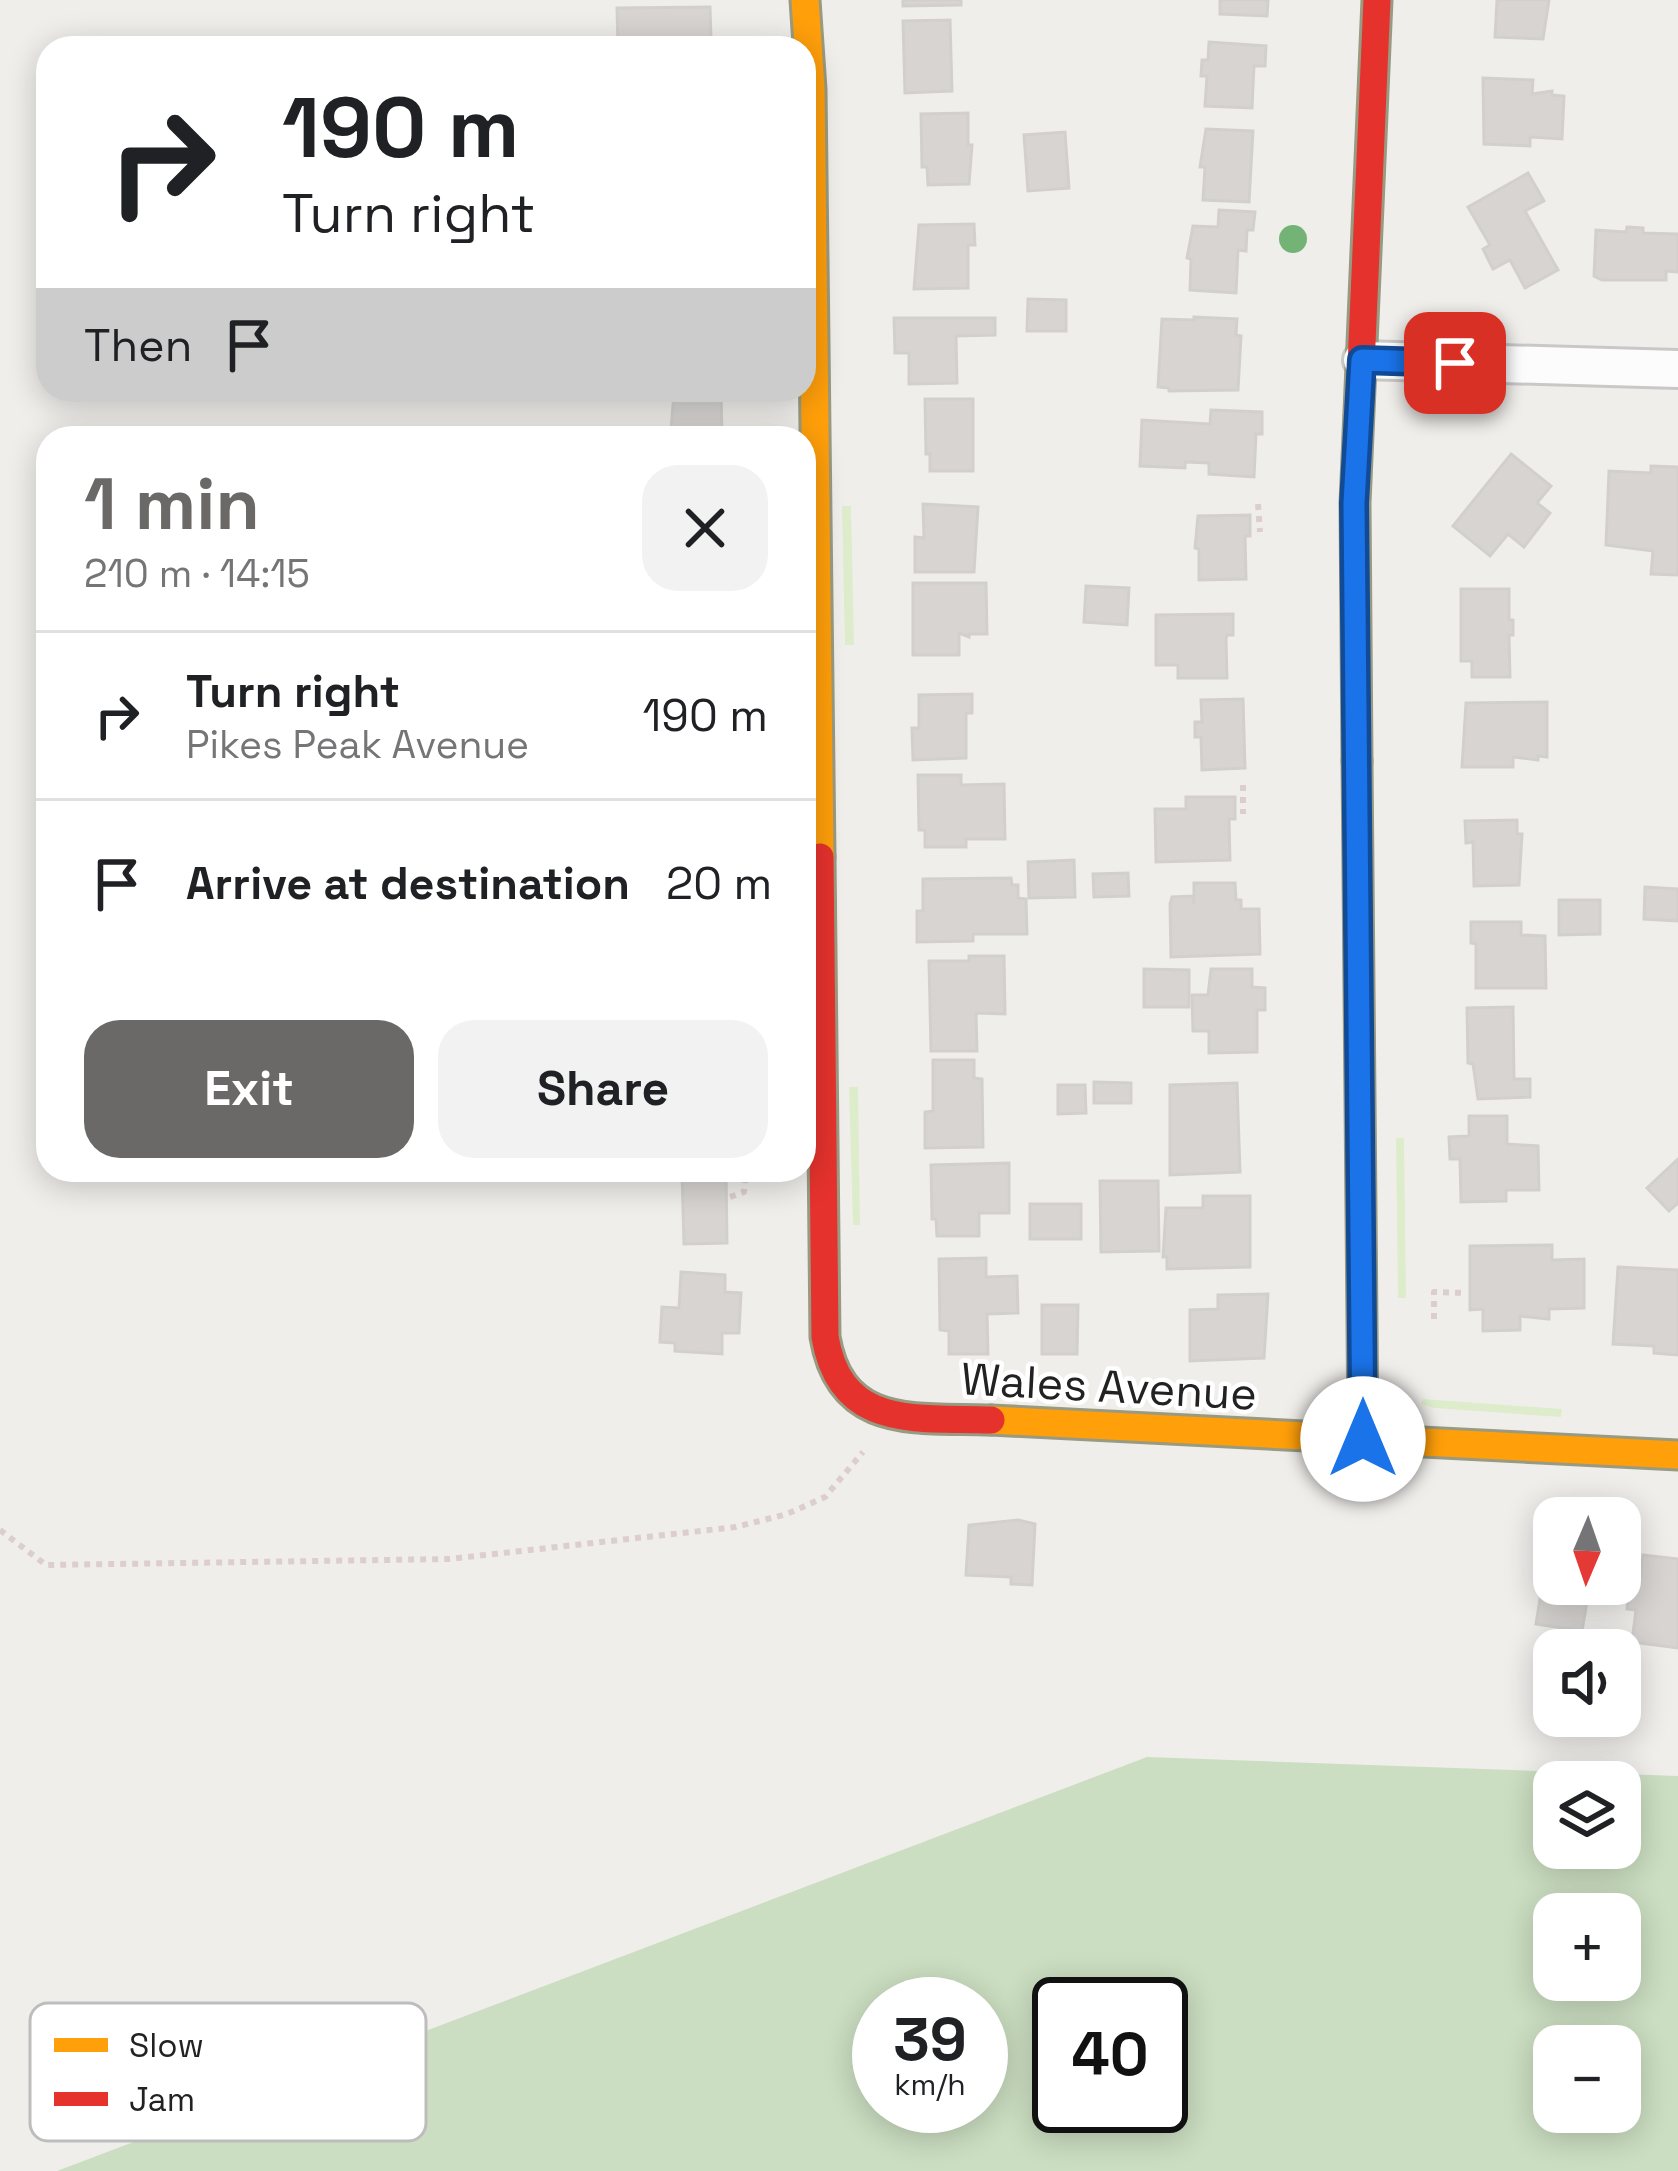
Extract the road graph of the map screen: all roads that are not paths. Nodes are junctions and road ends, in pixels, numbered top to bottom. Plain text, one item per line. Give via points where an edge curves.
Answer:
1 (805, 0) edge
2 (1378, 0) edge
3 (807, 36) edge
4 (1362, 360) junction
5 (1678, 370) edge
6 (816, 541) edge
7 (1363, 1439) junction
8 (1678, 1455) edge

1 - 3 street, Wales Avenue
2 - 4 street
4 - 5 street
4 - 7 street via 1354,503
6 - 7 street, Wales Avenue via 825,1337 836,1381 882,1415
7 - 8 street, Wales Avenue

